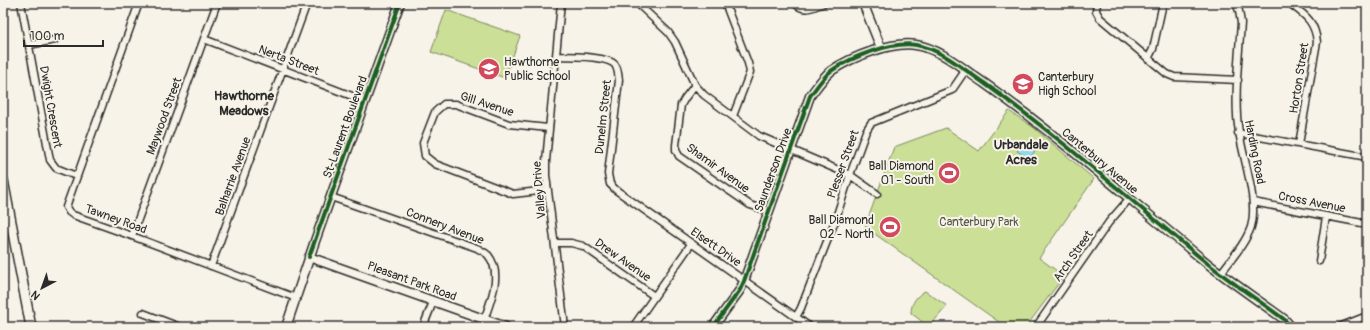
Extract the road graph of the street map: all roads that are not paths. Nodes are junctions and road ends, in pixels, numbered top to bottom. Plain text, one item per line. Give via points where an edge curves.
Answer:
1 (21, 3) edge
2 (139, 3) edge
3 (217, 3) edge
4 (307, 3) edge
5 (400, 3) edge
6 (561, 3) edge
7 (637, 3) edge
8 (725, 3) edge
9 (795, 3) edge
10 (824, 3) edge
11 (863, 3) edge
12 (1097, 3) edge
13 (1163, 3) edge
14 (1236, 3) edge
15 (1289, 3) edge
16 (204, 39) junction
17 (55, 40) dead end
18 (29, 45) junction
19 (881, 48) junction
20 (556, 56) junction
21 (1148, 58) junction
22 (283, 70) junction
23 (966, 71) junction
24 (1238, 80) junction
25 (695, 85) junction
26 (365, 101) junction
27 (733, 116) junction
28 (548, 128) junction
29 (1238, 133) junction
30 (1299, 144) junction
31 (791, 149) junction
32 (1367, 158) edge
33 (850, 175) junction
34 (76, 176) junction
35 (3, 180) edge
36 (610, 184) joint
37 (548, 190) junction
38 (877, 194) dead end
39 (331, 197) junction
40 (1129, 199) junction
41 (1253, 202) junction
42 (768, 211) junction
43 (1326, 217) junction
44 (1367, 224) edge
45 (132, 236) junction
46 (555, 243) junction
47 (691, 244) junction
48 (309, 257) junction
49 (1318, 261) dead end
50 (211, 266) junction
51 (1221, 273) junction
52 (744, 281) junction
53 (654, 296) junction
54 (296, 298) junction
55 (433, 302) junction
56 (143, 313) dead end
57 (1367, 316) edge
58 (796, 317) junction
59 (484, 320) junction
60 (31, 327) edge
61 (180, 327) edge
62 (286, 327) edge
63 (423, 327) edge
64 (506, 327) edge
65 (565, 327) edge
66 (633, 327) edge
67 (713, 327) edge
68 (810, 327) edge
69 (1036, 327) edge
70 (1292, 327) edge
71 (1339, 327) edge

1 - 18 street, Dwight Crescent
2 - 34 street, Tawney Road
3 - 16 street, Maywood Street
4 - 22 street, Balharrie Avenue
5 - 26 street, St-Laurent Boulevard
6 - 20 street, Valley Drive
7 - 25 street via 668,32
8 - 27 street via 750,72
9 - 10 street via 807,9
11 - 19 street
12 - 21 street via 1096,11 1100,18
13 - 21 street via 1153,49
14 - 24 street, Harding Road via 1241,23
15 - 30 street, Horton Street via 1310,19 1316,30 1317,42
16 - 22 street, Nerta Street
16 - 45 street, Maywood Street
17 - 18 street
18 - 34 street, Dwight Crescent via 50,160 56,168
19 - 23 street, Canterbury Avenue via 902,43 917,45 935,50
19 - 31 street, Saunderson Drive via 831,71 819,84 810,96
20 - 28 street, Valley Drive
20 - 36 street, Dunelm Street via 605,60 614,63 617,68 619,80 608,174
21 - 24 street via 1174,77
22 - 26 street, Nerta Street
22 - 50 street, Balharrie Avenue
23 - 33 street, Plesser Street via 952,90 871,123
23 - 40 street, Canterbury Avenue via 1059,140
24 - 29 street, Harding Road
25 - 27 street via 704,95
25 - 42 street, Shamir Avenue via 681,105 676,150 680,156 737,196
26 - 39 street, St-Laurent Boulevard
27 - 31 street via 759,136
28 - 37 street, Valley Drive
28 - 37 street, Gill Avenue via 509,124 456,104 444,104 435,112 423,143 425,156 435,164 514,194
29 - 30 street
29 - 41 street, Harding Road
30 - 32 street
31 - 33 street
31 - 42 street, Saunderson Drive
33 - 38 street
33 - 58 street, Plesser Street via 835,221
34 - 45 street, Tawney Road via 66,207 69,212
35 - 60 main road
36 - 47 street, Elsett Drive
37 - 46 street, Valley Drive
39 - 48 street, St-Laurent Boulevard
39 - 59 street, Connery Avenue via 477,248 487,254 493,266 495,285
40 - 51 street, Canterbury Avenue
40 - 69 street, Arch Street via 1109,222
41 - 43 street, Cross Avenue
41 - 51 street, Harding Road via 1251,226 1245,240
42 - 52 street, Saunderson Drive
43 - 44 street, Cross Avenue
43 - 49 street
45 - 50 street, Tawney Road
46 - 53 street, Drew Avenue via 583,246
46 - 65 street, Valley Drive
47 - 52 street, Elsett Drive
47 - 53 street
48 - 54 street, St-Laurent Boulevard
48 - 55 street, Pleasant Park Road
50 - 54 street, Tawney Road
51 - 70 street, Canterbury Avenue
52 - 58 street, Elsett Drive
52 - 67 street, Saunderson Drive
53 - 66 street
54 - 62 street, St-Laurent Boulevard
55 - 59 street, Pleasant Park Road
55 - 63 street
56 - 61 street
57 - 71 street
58 - 68 street, Elsett Drive
59 - 64 street, Pleasant Park Road

